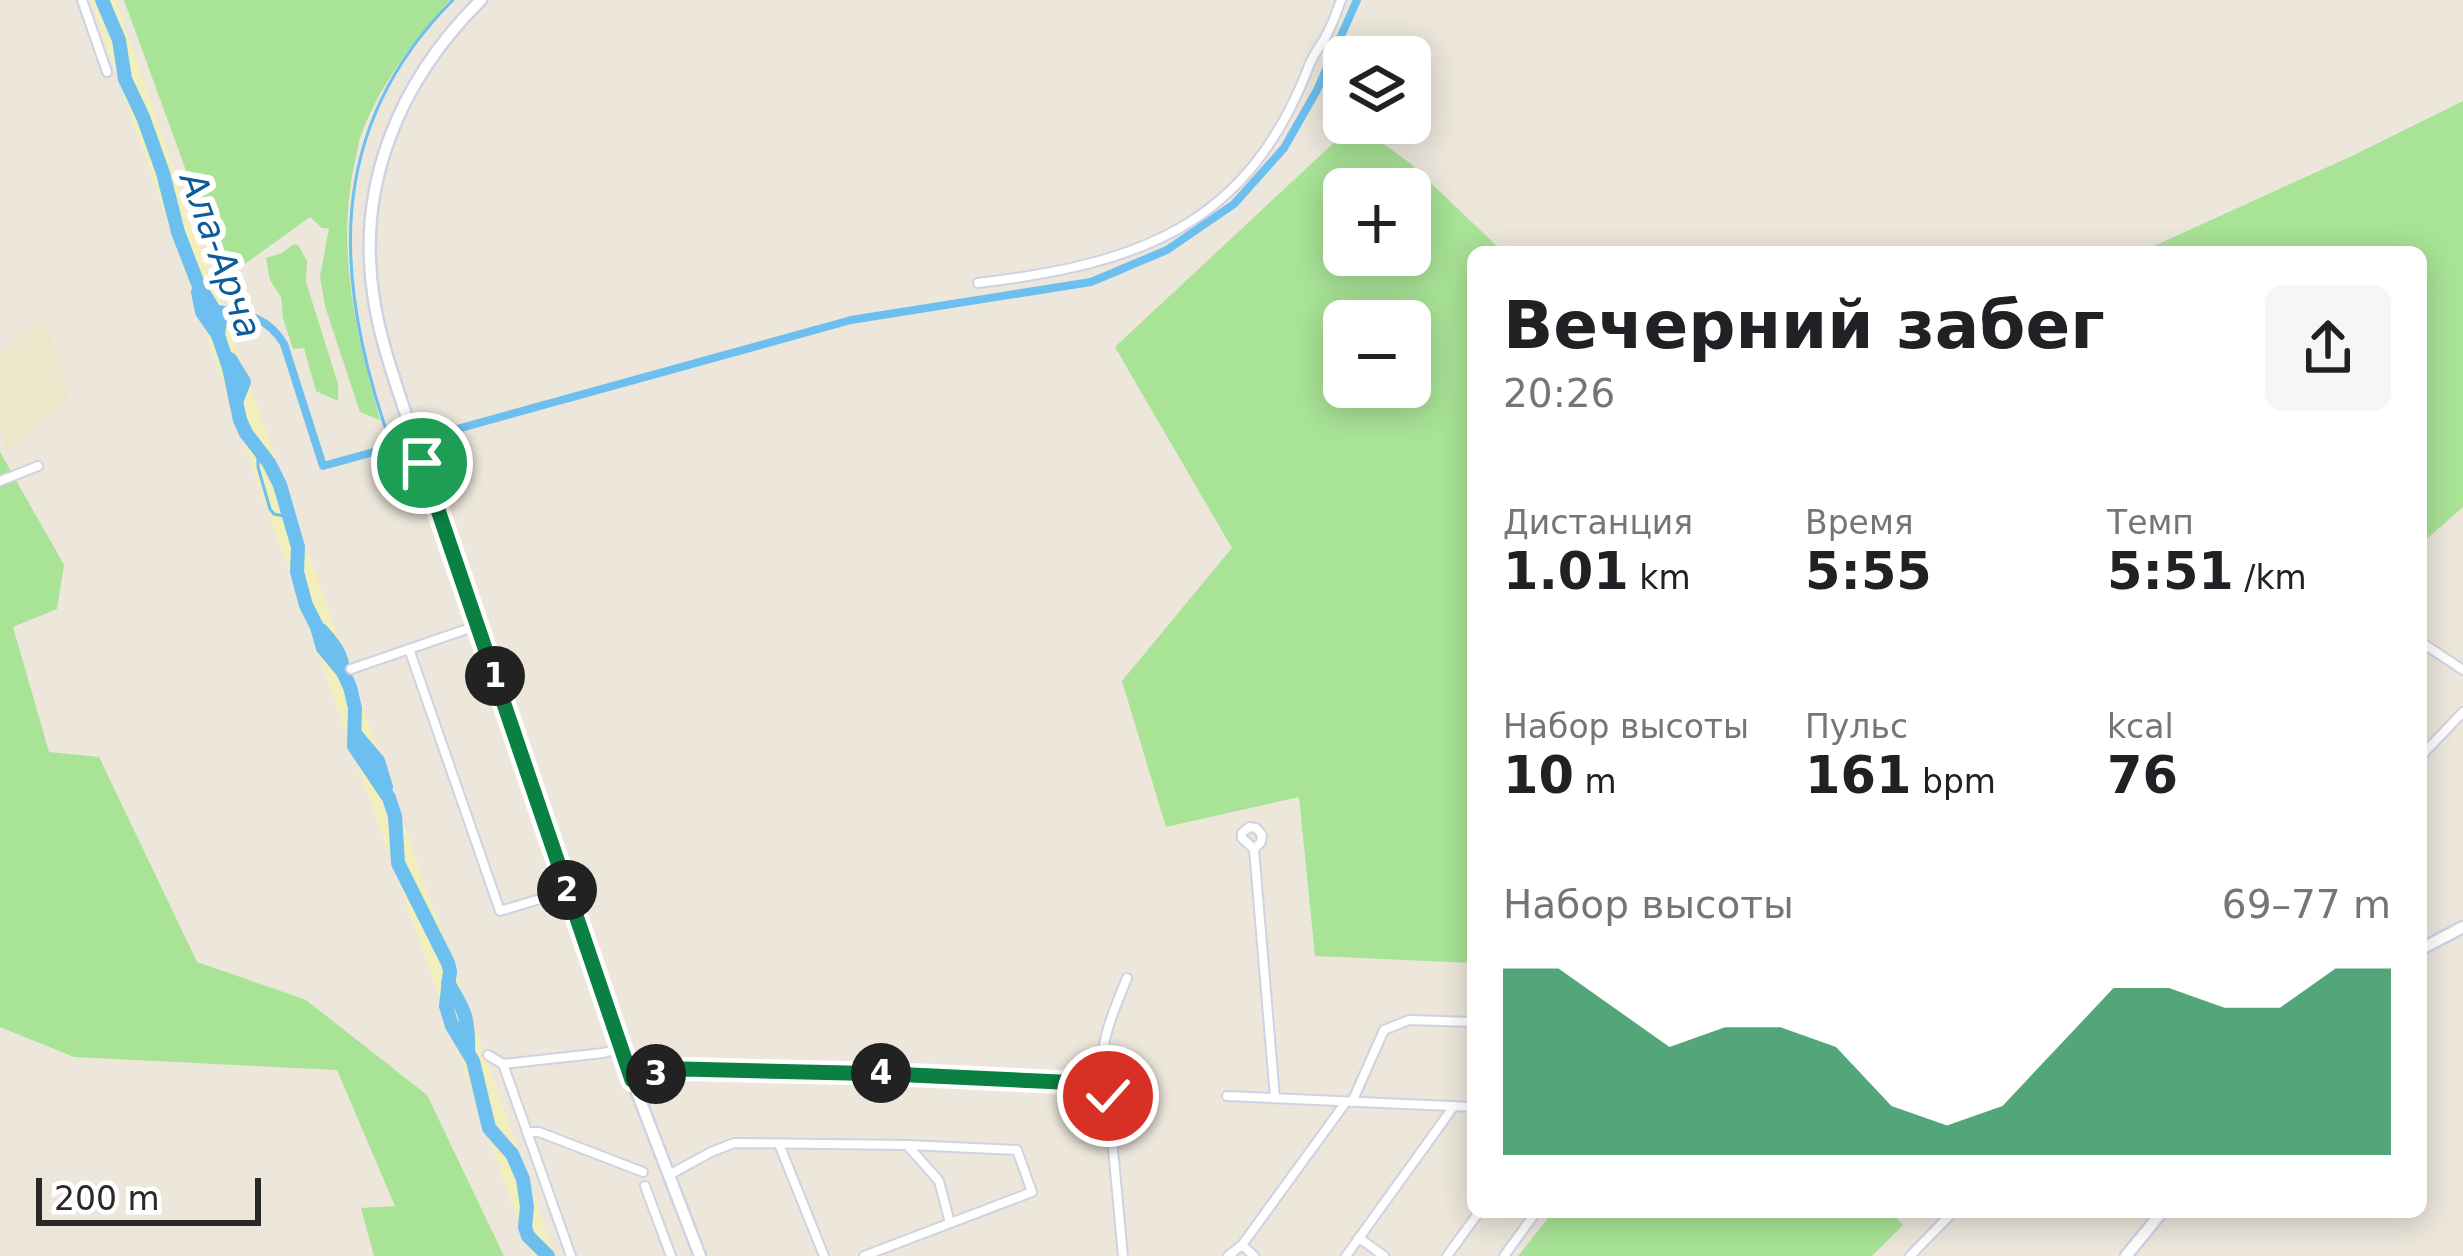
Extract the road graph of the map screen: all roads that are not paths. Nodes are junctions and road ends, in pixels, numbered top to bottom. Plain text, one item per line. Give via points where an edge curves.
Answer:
1 (82, 0) edge
2 (481, 0) edge
3 (1341, 0) edge
4 (106, 72) dead end
5 (978, 283) dead end
6 (38, 466) dead end
7 (0, 481) edge
8 (478, 625) junction
9 (2427, 646) edge
10 (410, 649) junction
11 (351, 669) dead end
12 (2463, 670) edge
13 (2463, 712) edge
14 (2427, 750) edge
15 (1254, 849) dead end
16 (567, 891) junction
17 (2463, 927) edge
18 (2427, 946) edge
19 (1127, 978) dead end
20 (1467, 1022) edge
21 (620, 1048) junction
22 (488, 1055) dead end
23 (503, 1064) junction
24 (632, 1080) junction
25 (1103, 1084) junction
26 (1227, 1096) dead end
27 (1275, 1098) junction
28 (1349, 1102) junction
29 (1454, 1106) junction
30 (1467, 1107) edge
31 (527, 1132) junction
32 (778, 1144) junction
33 (908, 1145) junction
34 (643, 1172) dead end
35 (668, 1175) junction
36 (645, 1186) dead end
37 (1475, 1218) edge
38 (1532, 1218) edge
39 (1947, 1218) edge
40 (2157, 1218) edge
41 (950, 1223) junction
42 (1359, 1238) junction
43 (1242, 1245) junction
44 (571, 1256) edge
45 (671, 1256) edge
46 (700, 1256) edge
47 (824, 1256) edge
48 (864, 1256) edge
49 (1123, 1256) edge
50 (1228, 1256) edge
51 (1254, 1256) edge
52 (1346, 1256) edge
53 (1384, 1256) edge
54 (1447, 1256) edge
55 (1504, 1256) edge
56 (1910, 1256) edge
57 (2126, 1256) edge

1 - 4 street
2 - 8 main road via 406,98 388,142 370,242 384,346
3 - 5 street via 1288,114 1221,201 1116,257
6 - 7 street
8 - 10 street
8 - 16 main road
9 - 12 street
10 - 11 street
10 - 16 street via 500,911
13 - 14 street
15 - 27 street
16 - 21 main road
17 - 18 main road
19 - 25 street via 1104,1034
20 - 28 street via 1409,1020 1384,1030
21 - 23 street
21 - 24 main road
22 - 23 street
23 - 31 street
24 - 25 street via 683,1069
24 - 35 main road
25 - 49 street
26 - 27 street
27 - 28 street
28 - 29 street
28 - 43 street
29 - 30 street
29 - 42 street
31 - 34 street
31 - 44 street
32 - 33 street
32 - 35 street via 728,1145
32 - 47 street
33 - 41 street via 939,1181
33 - 41 street via 1019,1154 1032,1192
35 - 46 main road
36 - 45 street
37 - 54 street
38 - 55 street
39 - 56 street
40 - 57 main road
41 - 48 street
42 - 52 street
42 - 53 street
43 - 50 street
43 - 51 street

